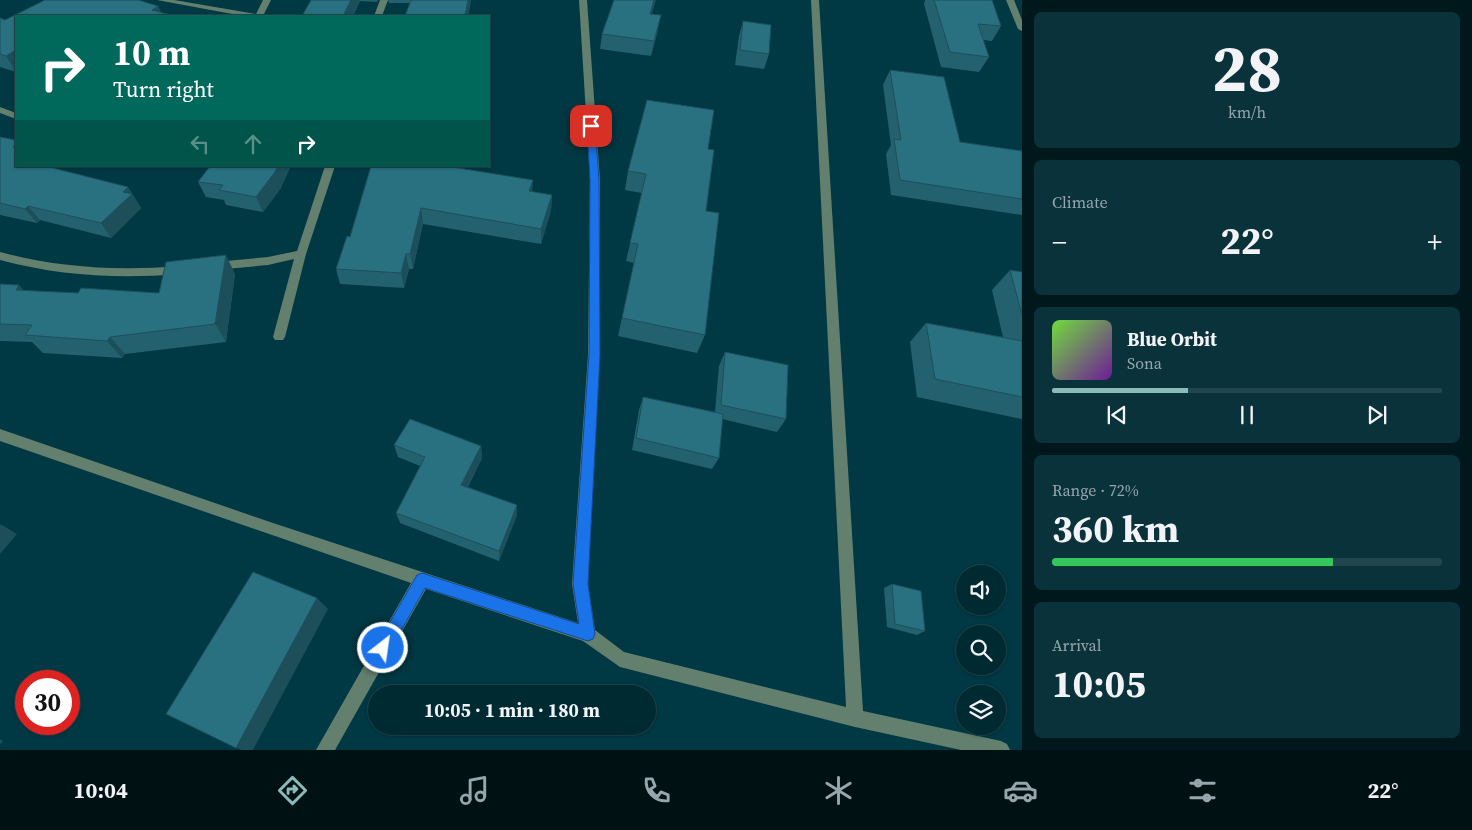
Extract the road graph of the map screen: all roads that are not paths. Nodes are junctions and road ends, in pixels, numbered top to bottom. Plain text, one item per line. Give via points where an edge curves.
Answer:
1 (161, 0) edge
2 (267, 0) edge
3 (384, 0) edge
4 (584, 0) edge
5 (815, 0) edge
6 (1010, 0) edge
7 (249, 15) edge
8 (260, 15) edge
9 (378, 15) edge
10 (1022, 29) edge
11 (0, 110) edge
12 (15, 116) edge
13 (330, 167) edge
14 (301, 254) junction
15 (0, 256) edge
16 (279, 337) dead end
17 (0, 435) edge
18 (422, 580) junction
19 (588, 634) junction
20 (855, 718) junction
21 (325, 750) edge
22 (1002, 750) edge

1 - 7 street
2 - 8 street
3 - 9 street
4 - 19 street via 595,180 594,355 580,584
5 - 20 street
6 - 10 street
11 - 12 street
13 - 14 street
14 - 15 street via 268,261 142,274 89,273 23,263
14 - 16 street
17 - 18 street
18 - 19 street
18 - 21 street
19 - 20 street via 620,659
20 - 22 street

